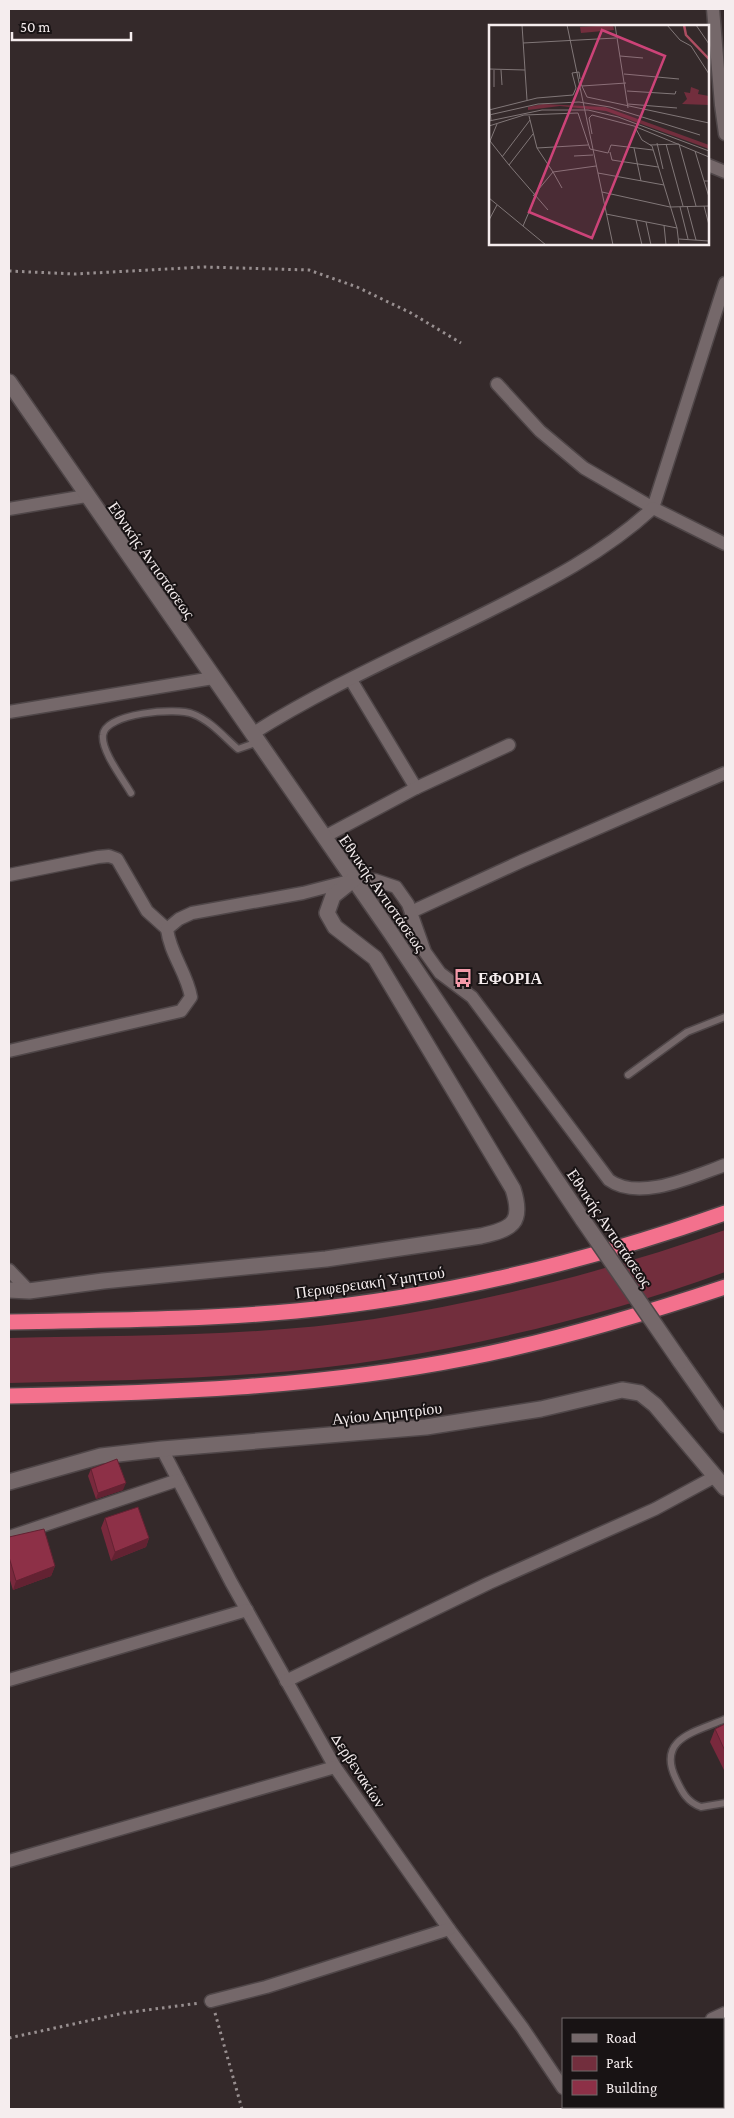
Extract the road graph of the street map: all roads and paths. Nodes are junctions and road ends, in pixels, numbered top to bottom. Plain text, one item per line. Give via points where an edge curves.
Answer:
1 (713, 9) edge
2 (712, 55) edge
3 (725, 134) edge
4 (709, 165) edge
5 (725, 172) edge
6 (9, 271) edge
7 (725, 283) edge
8 (461, 343) dead end
9 (9, 382) edge
10 (497, 384) dead end
11 (86, 496) junction
12 (9, 508) edge
13 (653, 508) junction
14 (725, 544) edge
15 (213, 678) junction
16 (351, 680) junction
17 (9, 712) edge
18 (255, 738) junction
19 (509, 746) dead end
20 (725, 772) edge
21 (416, 788) junction
22 (132, 793) dead end
23 (324, 837) junction
24 (9, 874) edge
25 (352, 880) junction
26 (411, 912) junction
27 (167, 929) junction
28 (725, 1017) edge
29 (9, 1051) edge
30 (628, 1074) dead end
31 (725, 1165) edge
32 (725, 1213) edge
33 (9, 1270) edge
34 (725, 1287) edge
35 (9, 1290) edge
36 (29, 1291) junction
37 (9, 1322) edge
38 (9, 1396) edge
39 (725, 1426) edge
40 (162, 1449) junction
41 (178, 1480) junction
42 (9, 1482) edge
43 (720, 1482) edge
44 (9, 1537) edge
45 (246, 1610) junction
46 (9, 1680) edge
47 (286, 1681) junction
48 (725, 1719) edge
49 (335, 1767) junction
50 (725, 1803) edge
51 (9, 1861) edge
52 (449, 1929) junction
53 (211, 2001) junction
54 (9, 2038) edge
55 (562, 2087) edge
56 (242, 2109) edge

1 - 2 street
2 - 3 street
4 - 5 street
6 - 8 path via 74,274 204,267 309,270 357,287
7 - 13 street
9 - 11 street, Εθνικής Αντιστάσεως
10 - 13 street via 540,431 584,468
11 - 12 street
11 - 15 street, Εθνικής Αντιστάσεως
13 - 14 street
13 - 16 street via 616,539 553,579
15 - 17 street
15 - 18 street, Εθνικής Αντιστάσεως
16 - 18 street via 279,716
16 - 21 street
18 - 22 lane via 238,750 205,720 191,713 141,713 108,725 104,730 103,743
18 - 23 street, Εθνικής Αντιστάσεως
19 - 21 street
20 - 26 street
21 - 23 street
23 - 25 street, Εθνικής Αντιστάσεως
24 - 27 street via 112,856 117,859 147,911
25 - 26 street via 375,880 396,887 404,895
25 - 27 street via 302,893 192,913
25 - 36 street via 332,896 327,913 335,927 375,958 513,1189 518,1216 512,1225 500,1232 481,1236 326,1259
25 - 39 street, Εθνικής Αντιστάσεως, bridge
26 - 31 street via 425,952 440,974 472,997 618,1187 639,1190
27 - 29 street via 169,943 191,997 181,1011
28 - 30 lane via 687,1032
32 - 37 highway, Περιφερειακή Υμηττού via 558,1265 362,1303 231,1317
33 - 36 street
34 - 38 highway via 559,1337 467,1358 350,1377 213,1390
35 - 36 street
40 - 41 street, Δερβενακίων
40 - 42 street, Αγίου Δημητρίου via 101,1456
40 - 43 street, Αγίου Δημητρίου via 426,1428 512,1414 610,1391 631,1390 648,1397 656,1405
41 - 44 street
41 - 45 street, Δερβενακίων
43 - 47 street via 489,1583
45 - 46 street
45 - 47 street, Δερβενακίων
47 - 49 street, Δερβενακίων
48 - 50 lane via 681,1738 673,1745 670,1768 687,1799 701,1808
49 - 51 street
49 - 52 street, Δερβενακίων
52 - 53 street
52 - 55 street, Δερβενακίων
53 - 54 path via 124,2013
53 - 56 path

